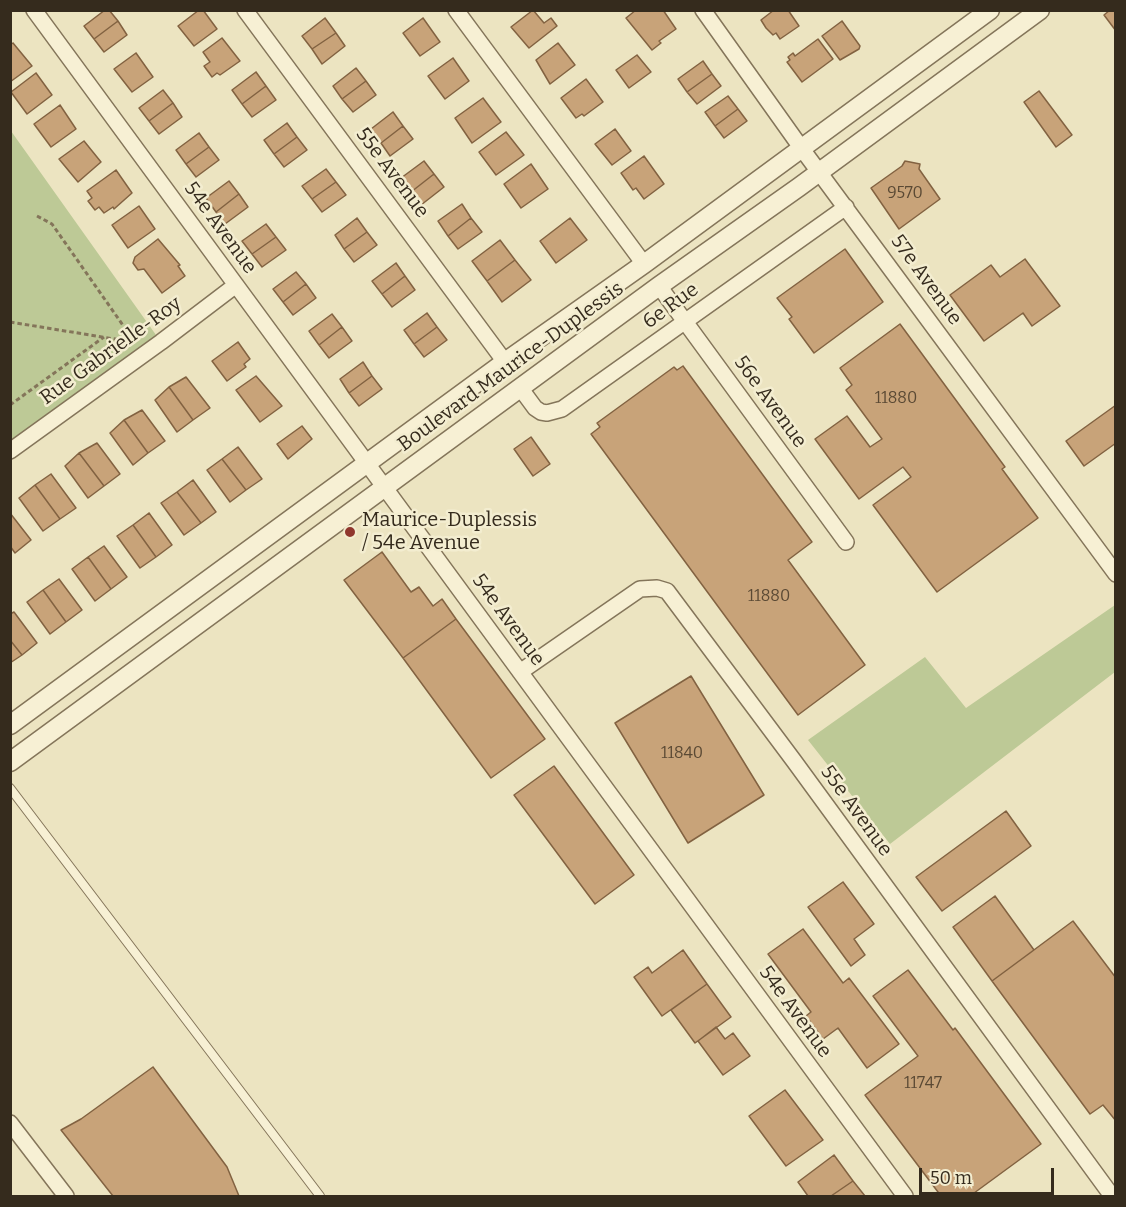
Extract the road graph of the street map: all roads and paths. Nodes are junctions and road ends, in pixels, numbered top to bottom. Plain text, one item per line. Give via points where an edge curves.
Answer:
1 (34, 10) edge
2 (245, 10) edge
3 (456, 10) edge
4 (703, 10) edge
5 (990, 10) edge
6 (1040, 10) edge
7 (802, 149) junction
8 (820, 172) junction
9 (846, 207) junction
10 (37, 216) dead end
11 (645, 264) junction
12 (236, 285) junction
13 (659, 286) junction
14 (10, 322) edge
15 (686, 322) junction
16 (104, 337) junction
17 (505, 362) junction
18 (521, 389) junction
19 (10, 405) edge
20 (10, 451) edge
21 (367, 463) junction
22 (385, 488) junction
23 (846, 542) dead end
24 (1116, 574) edge
25 (520, 672) junction
26 (10, 725) edge
27 (10, 762) edge
28 (10, 788) edge
29 (10, 1122) edge
30 (66, 1197) edge
31 (320, 1197) edge
32 (905, 1197) edge
33 (1113, 1197) edge

1 - 12 street, 54e Avenue
2 - 17 street, 55e Avenue
3 - 11 street
4 - 7 street, 57e Avenue
5 - 7 street, Boulevard Maurice-Duplessis
6 - 8 street, Boulevard Maurice-Duplessis
7 - 8 street, 57e Avenue
7 - 11 street, Boulevard Maurice-Duplessis
8 - 9 street, 57e Avenue
8 - 13 street, Boulevard Maurice-Duplessis
9 - 15 street, 6e Rue
9 - 24 street, 57e Avenue
10 - 16 path via 52,224 135,342
11 - 17 street, Boulevard Maurice-Duplessis
12 - 20 street, Rue Gabrielle-Roy
12 - 21 street, 54e Avenue
13 - 15 street, 56e Avenue
13 - 18 street, Boulevard Maurice-Duplessis
14 - 16 path
15 - 18 street, 6e Rue via 562,409 541,412
15 - 23 street, 56e Avenue
16 - 19 path
17 - 21 street, Boulevard Maurice-Duplessis
18 - 22 street, Boulevard Maurice-Duplessis
21 - 22 street, 54e Avenue
21 - 26 street, Boulevard Maurice-Duplessis
22 - 25 street, 54e Avenue
22 - 27 street, Boulevard Maurice-Duplessis
25 - 32 street, 54e Avenue
25 - 33 street, 55e Avenue via 640,589 667,591
28 - 31 lane
29 - 30 street

